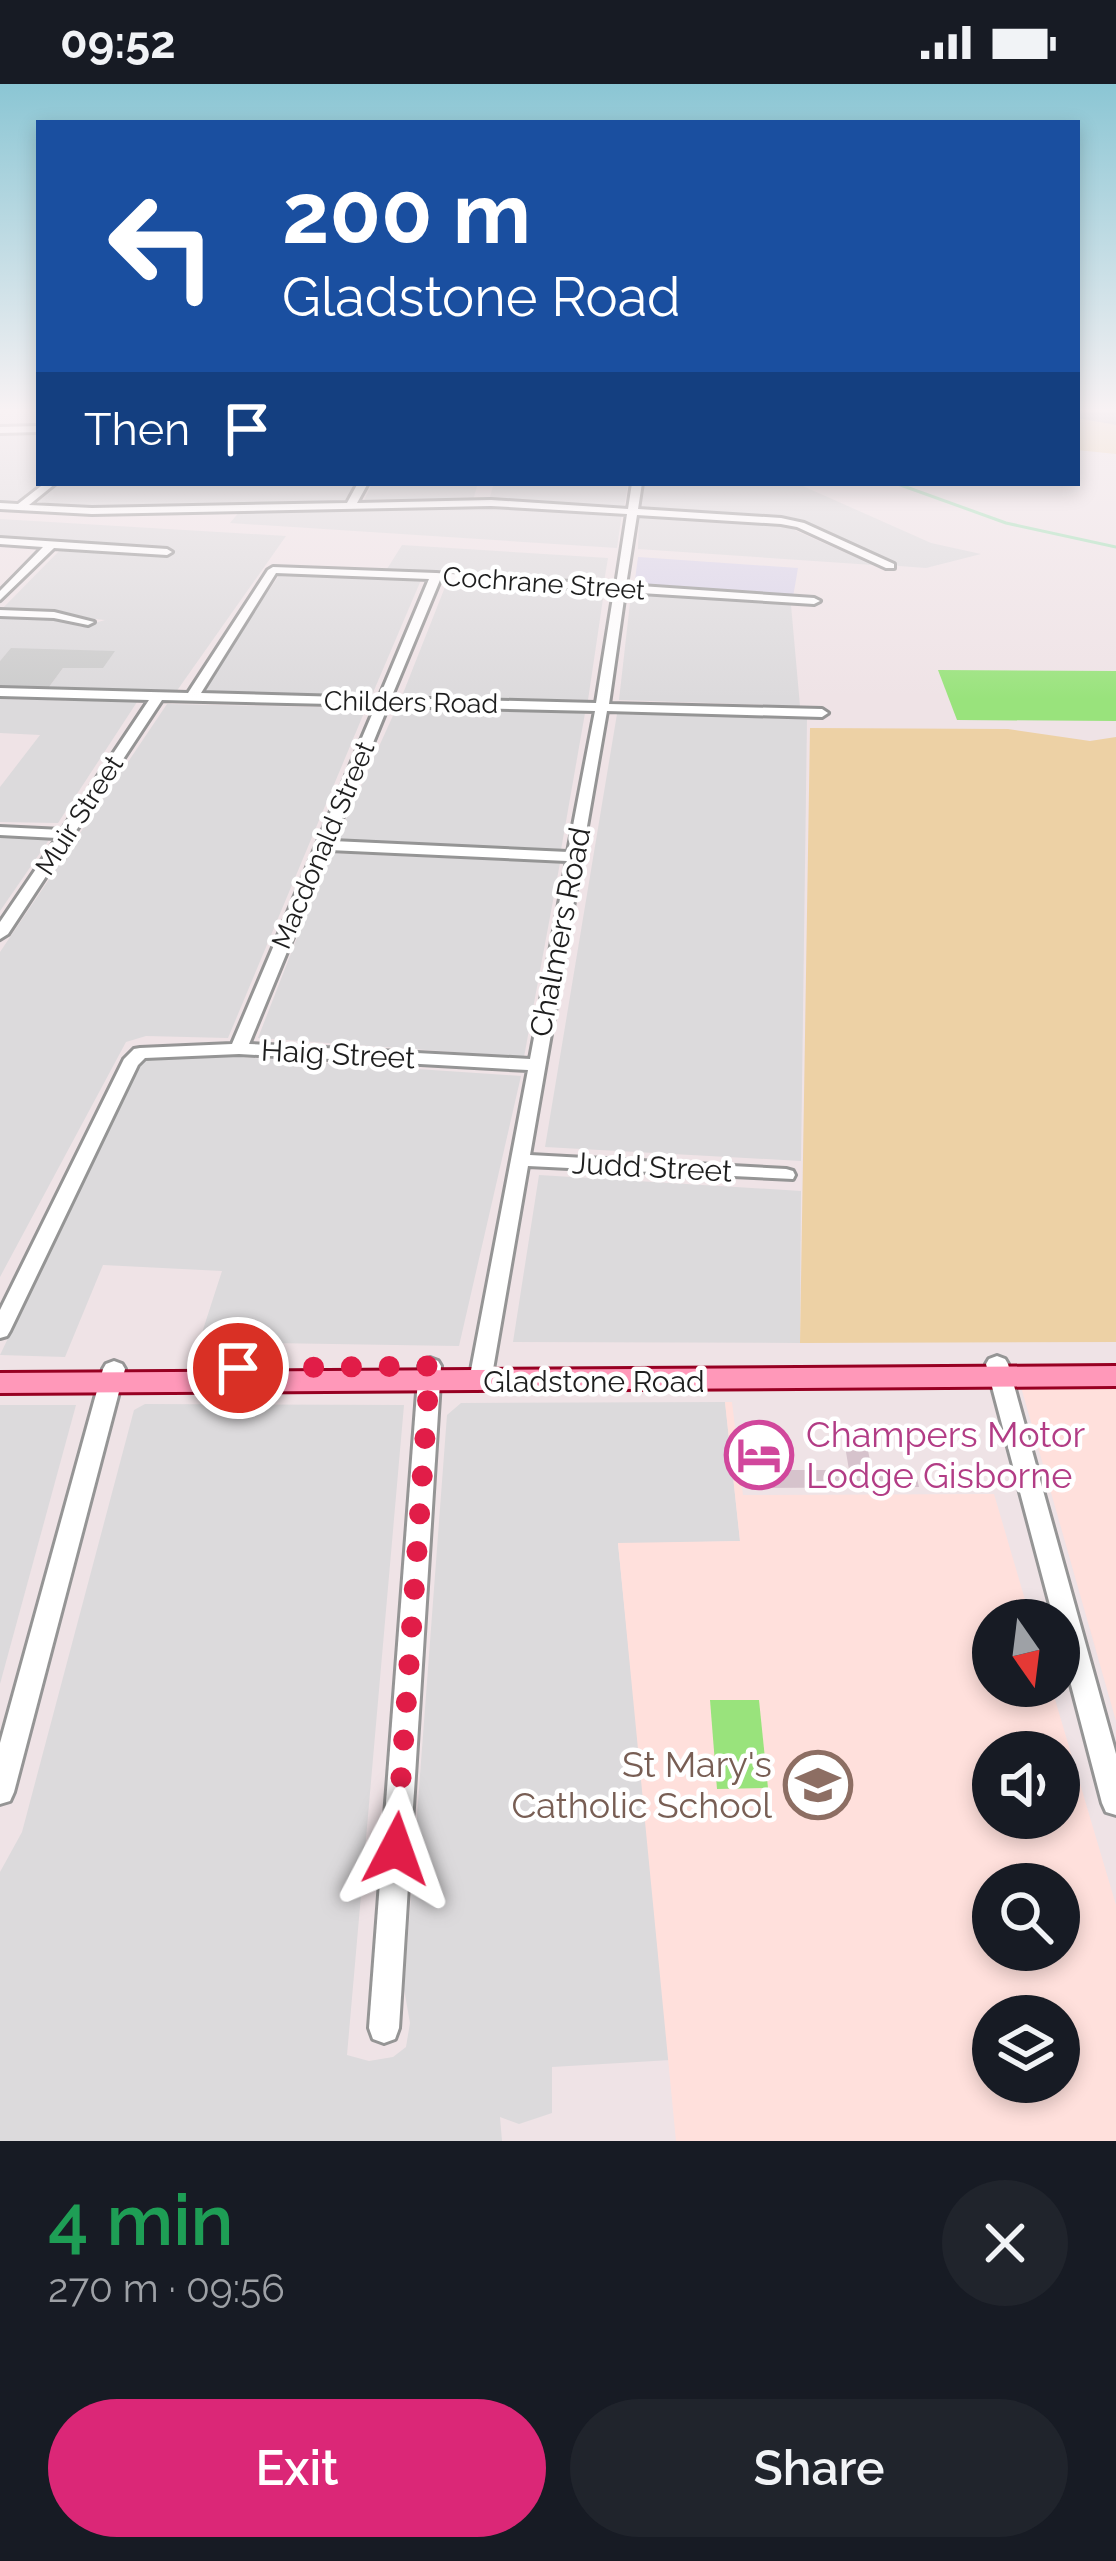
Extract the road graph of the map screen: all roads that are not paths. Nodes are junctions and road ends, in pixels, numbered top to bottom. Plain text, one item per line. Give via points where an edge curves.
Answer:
1 (20, 507) edge
2 (299, 507) edge
3 (546, 507) edge
4 (633, 507) edge
5 (632, 512) junction
6 (0, 541) edge
7 (52, 544) junction
8 (166, 552) dead end
9 (890, 566) dead end
10 (436, 576) junction
11 (619, 588) junction
12 (0, 598) edge
13 (814, 602) dead end
14 (0, 613) edge
15 (88, 622) dead end
16 (0, 692) edge
17 (158, 696) junction
18 (192, 697) junction
19 (384, 702) junction
20 (602, 707) junction
21 (822, 713) dead end
22 (0, 831) edge
23 (66, 834) junction
24 (322, 845) junction
25 (574, 857) junction
26 (0, 934) edge
27 (239, 1048) junction
28 (536, 1065) junction
29 (518, 1160) junction
30 (785, 1175) dead end
31 (0, 1331) edge
32 (1116, 1361) edge
33 (0, 1368) edge
34 (1000, 1371) junction
35 (430, 1374) junction
36 (481, 1374) junction
37 (112, 1375) junction
38 (1116, 1376) edge
39 (0, 1383) edge
40 (0, 1792) edge
41 (1116, 1803) edge
42 (384, 2028) dead end

1 - 2 street
3 - 5 street
4 - 5 street, Chalmers Road
5 - 9 street via 796,523
5 - 11 street, Chalmers Road
6 - 7 street
7 - 8 street
7 - 12 street
10 - 11 street, Cochrane Street
10 - 18 street, Cochrane Street via 273,571
10 - 19 street, Macdonald Street
11 - 13 street, Cochrane Street
11 - 20 street, Chalmers Road
14 - 15 street
16 - 17 street, Childers Road
17 - 18 street, Childers Road
17 - 23 street, Muir Street
18 - 19 street, Childers Road
19 - 20 street, Childers Road
19 - 24 street, Macdonald Street
20 - 21 street, Childers Road
20 - 25 street, Chalmers Road
22 - 23 street
23 - 26 street, Muir Street
24 - 25 street
24 - 27 street, Macdonald Street
25 - 28 street, Chalmers Road
27 - 28 street, Haig Street
27 - 31 street, Haig Street via 140,1054 130,1064
28 - 29 street, Chalmers Road
29 - 30 street, Judd Street
29 - 36 street, Chalmers Road
32 - 34 main road, Gladstone Road
33 - 37 main road, Gladstone Road
34 - 36 main road, Gladstone Road
34 - 38 main road, Gladstone Road
34 - 41 street
35 - 36 main road, Gladstone Road
35 - 37 main road, Gladstone Road
35 - 42 street
37 - 39 main road, Gladstone Road
37 - 40 street

